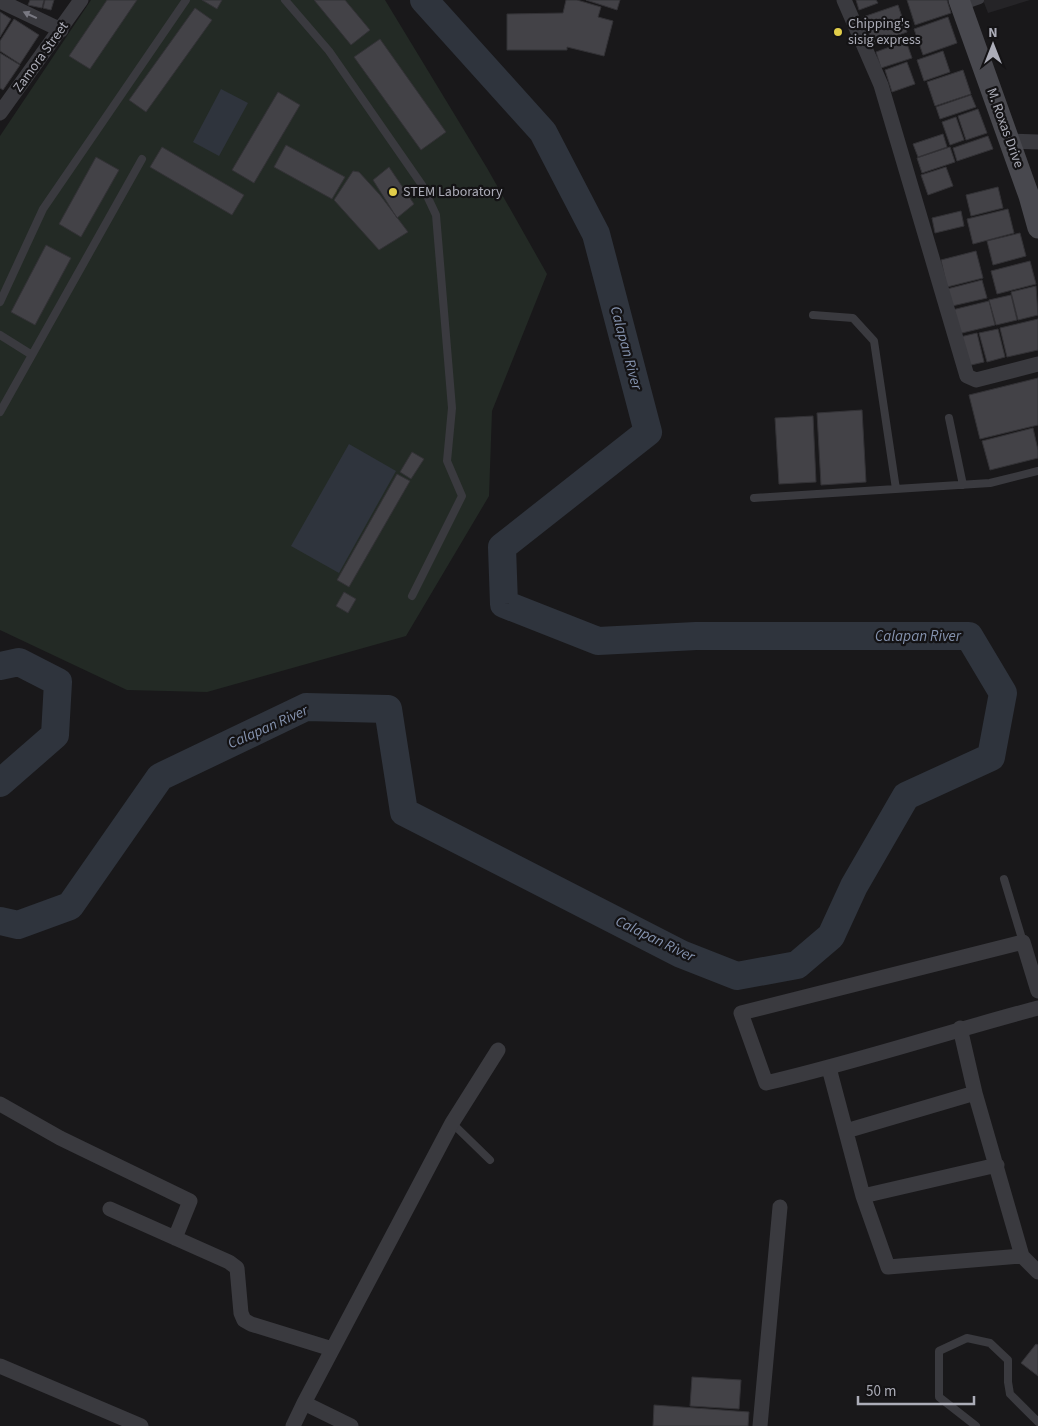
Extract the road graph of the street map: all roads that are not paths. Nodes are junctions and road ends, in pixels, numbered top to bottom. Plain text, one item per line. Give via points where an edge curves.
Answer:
1 (81, 0) edge
2 (186, 0) edge
3 (285, 0) edge
4 (844, 0) edge
5 (0, 1) edge
6 (967, 2) edge
7 (61, 30) junction
8 (0, 113) edge
9 (1009, 141) junction
10 (1038, 142) edge
11 (142, 159) dead end
12 (1038, 228) edge
13 (0, 302) edge
14 (813, 315) dead end
15 (0, 335) edge
16 (32, 355) junction
17 (1038, 364) edge
18 (0, 412) edge
19 (949, 418) dead end
20 (1038, 471) edge
21 (963, 485) junction
22 (896, 489) junction
23 (754, 498) dead end
24 (412, 596) dead end
25 (1004, 879) dead end
26 (1024, 942) junction
27 (1038, 991) edge
28 (1038, 1008) edge
29 (960, 1028) junction
30 (498, 1050) dead end
31 (830, 1068) junction
32 (976, 1093) junction
33 (0, 1104) edge
34 (452, 1123) junction
35 (846, 1131) junction
36 (490, 1160) dead end
37 (997, 1164) junction
38 (863, 1196) junction
39 (780, 1207) dead end
40 (110, 1209) dead end
41 (175, 1238) junction
42 (1022, 1256) junction
43 (1038, 1272) edge
44 (332, 1349) junction
45 (0, 1366) edge
46 (304, 1403) junction
47 (1038, 1422) edge
48 (142, 1426) edge
49 (293, 1426) edge
50 (351, 1426) edge
51 (760, 1426) edge
52 (976, 1426) edge

1 - 7 street, Zamora Street
2 - 13 lane via 43,209
3 - 24 lane via 330,52 422,185 436,214 452,408 447,461 462,496
4 - 17 street via 881,85 967,376 976,380
7 -> 5 street
6 - 9 main road, M. Roxas Drive
7 - 8 street, Zamora Street
9 - 10 street
9 - 12 main road, M. Roxas Drive
11 - 16 lane
14 - 22 lane via 852,318 874,341
15 - 16 lane
16 - 18 lane
19 - 21 lane
20 - 21 lane via 990,483
21 - 22 lane
22 - 23 lane
25 - 26 lane
26 - 27 street
26 - 31 street via 742,1013 766,1083
28 - 29 street
29 - 31 street
29 - 32 street
30 - 34 street
31 - 35 street
32 - 35 street
32 - 37 street
33 - 41 street via 60,1138 190,1201
34 - 36 lane
34 - 44 street
35 - 38 street
37 - 38 street
37 - 42 street
38 - 42 street via 888,1267
39 - 51 street
40 - 41 street
41 - 44 street via 237,1268 244,1320
42 - 43 street
44 - 46 street
45 - 48 street
46 - 49 street
46 - 50 street
47 - 52 lane via 1010,1394 1008,1360 990,1343 967,1338 939,1351 939,1397

